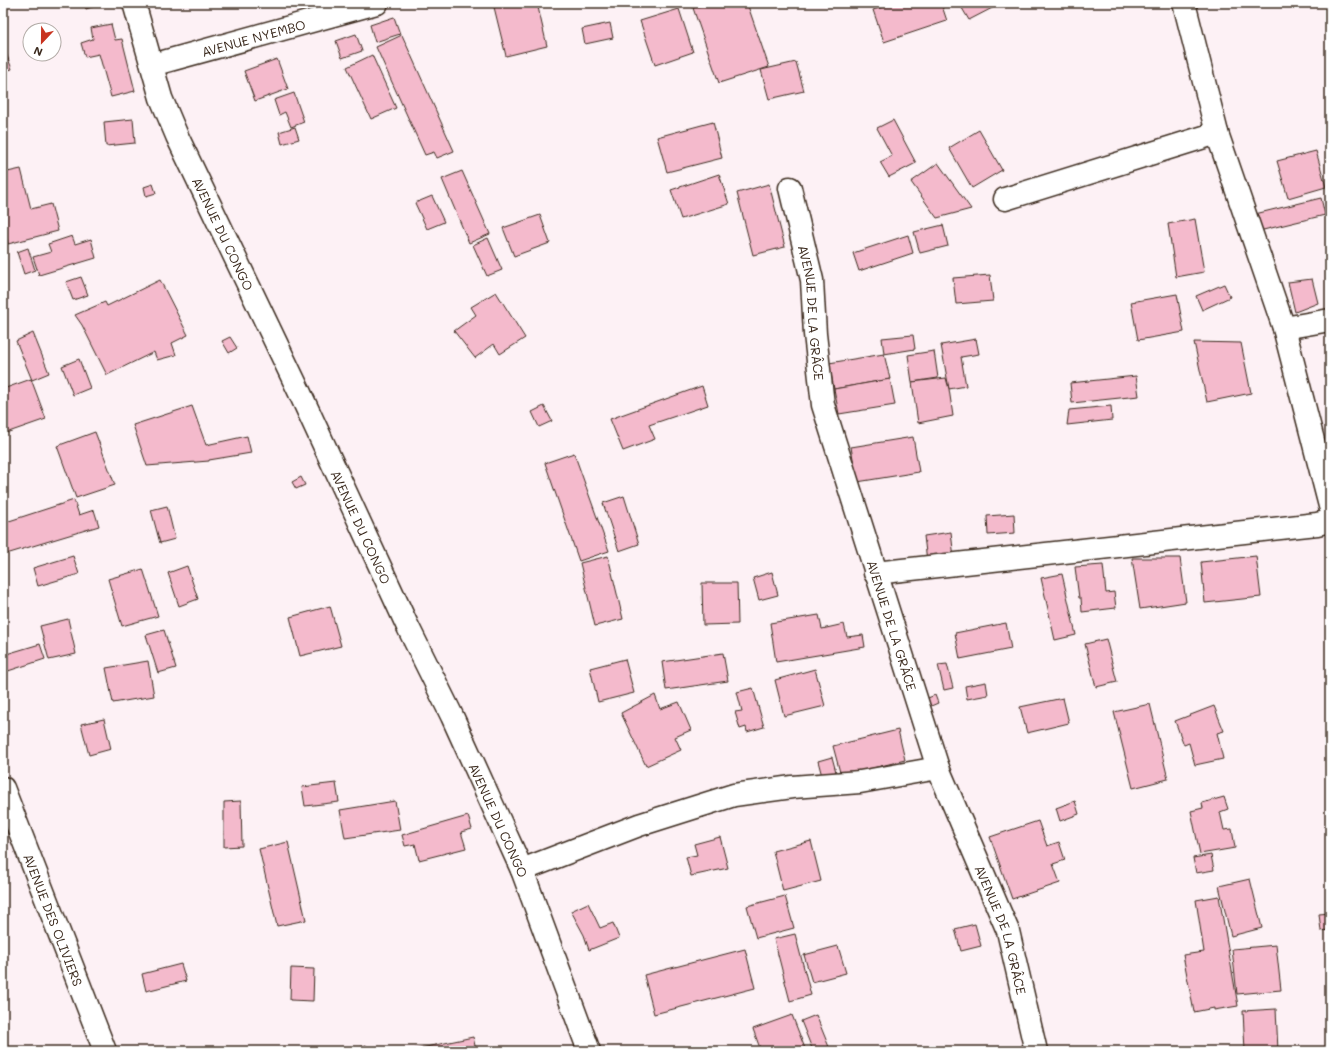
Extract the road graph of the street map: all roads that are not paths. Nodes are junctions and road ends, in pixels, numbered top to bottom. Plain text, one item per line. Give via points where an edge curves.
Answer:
1 (134, 3) edge
2 (377, 3) edge
3 (1184, 3) edge
4 (152, 64) junction
5 (1217, 133) junction
6 (790, 188) dead end
7 (1005, 199) dead end
8 (1330, 320) edge
9 (1284, 328) junction
10 (1330, 506) edge
11 (1330, 521) edge
12 (875, 573) junction
13 (938, 768) junction
14 (3, 788) edge
15 (522, 870) junction
16 (105, 1051) edge
17 (589, 1051) edge
18 (1036, 1051) edge

1 - 4 street, AVENUE DU CONGO
2 - 4 street, AVENUE NYEMBO
3 - 5 street
4 - 15 street, AVENUE DU CONGO via 161,98 177,136 452,716
5 - 7 street
5 - 9 street
6 - 12 street, AVENUE DE LA GRÂCE via 812,280 823,405
8 - 9 street
9 - 10 street
11 - 12 street
12 - 13 street, AVENUE DE LA GRÂCE
13 - 15 street via 860,782 792,787 734,795 639,825
13 - 18 street, AVENUE DE LA GRÂCE via 1008,931
14 - 16 street, AVENUE DES OLIVIERS
15 - 17 street, AVENUE DU CONGO

